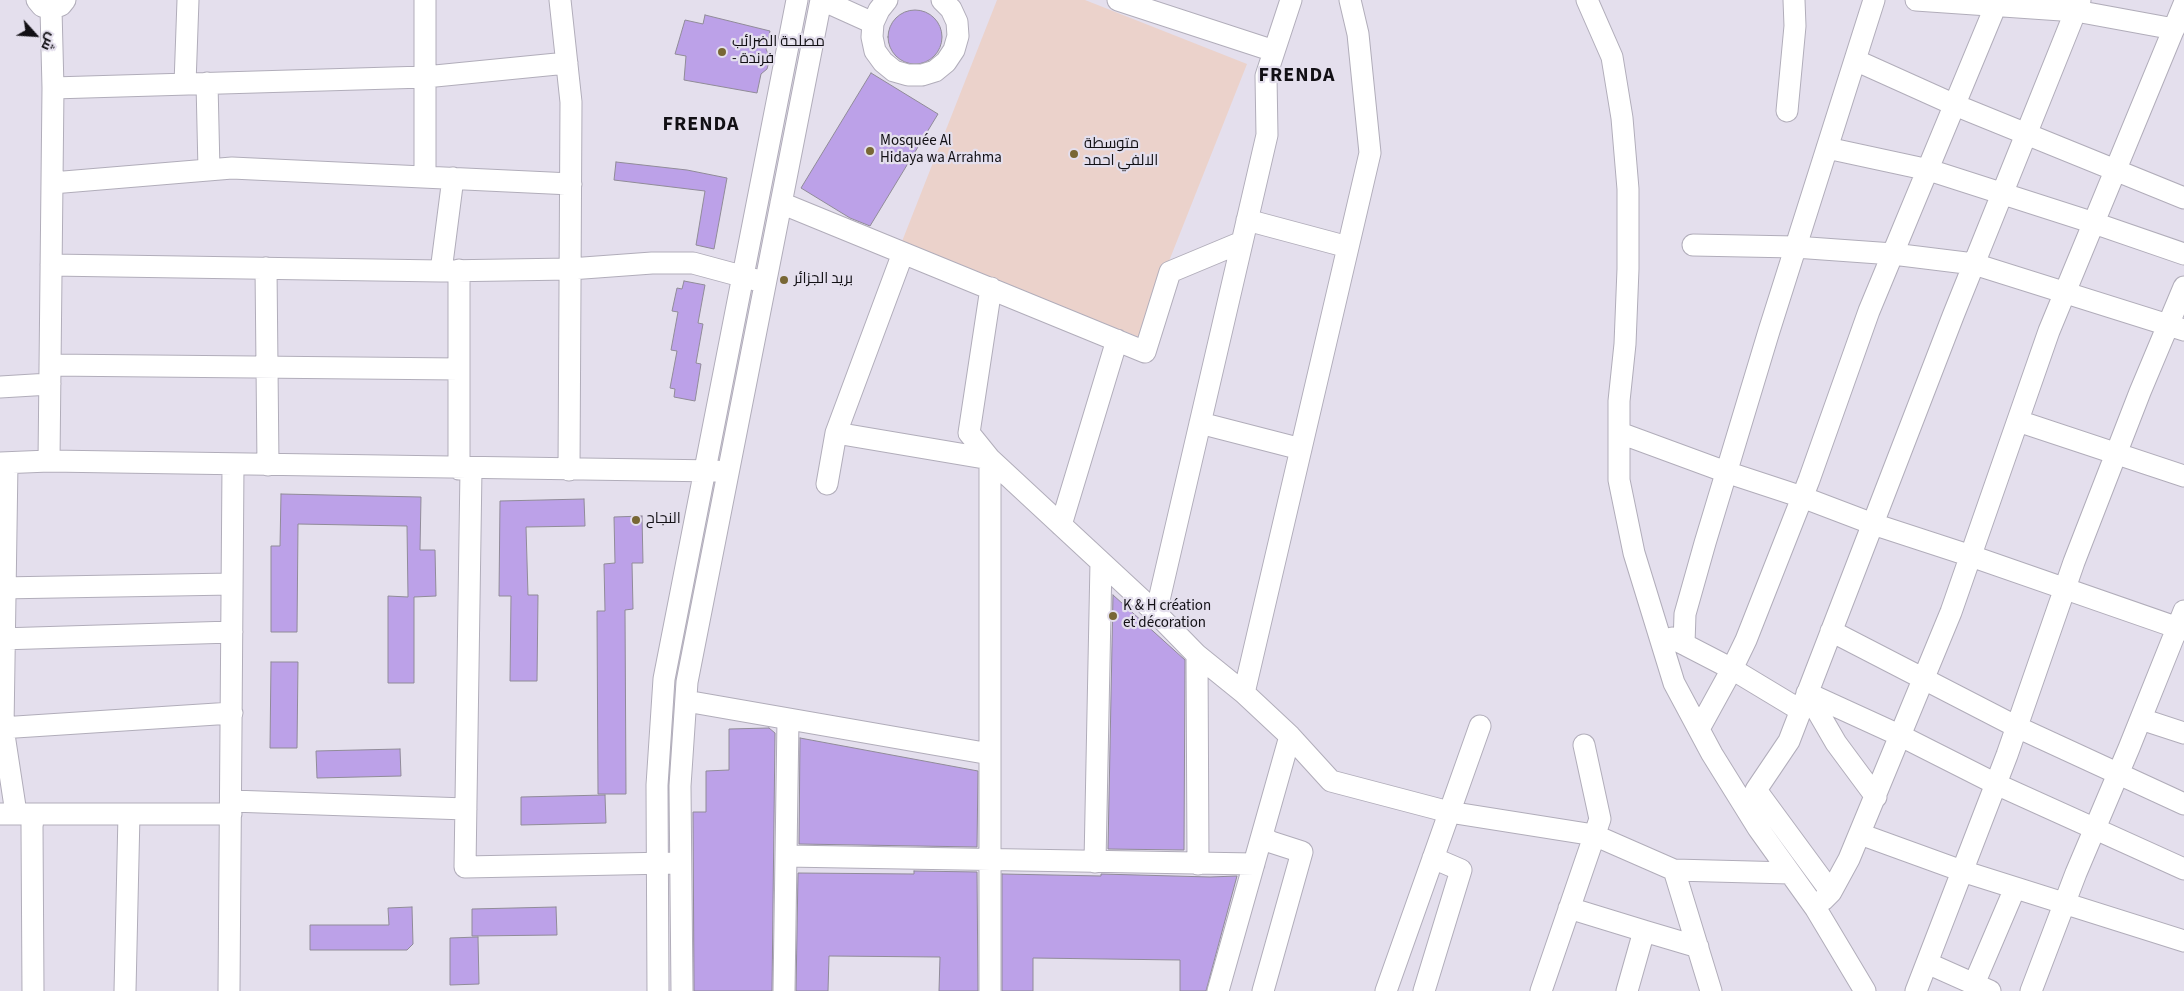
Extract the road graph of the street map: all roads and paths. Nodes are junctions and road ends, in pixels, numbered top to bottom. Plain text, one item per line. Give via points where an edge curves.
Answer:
1 (188, 0) edge
2 (425, 0) edge
3 (560, 0) edge
4 (797, 0) edge
5 (821, 0) edge
6 (888, 0) edge
7 (942, 0) edge
8 (1118, 0) edge
9 (1291, 0) edge
10 (1350, 0) edge
11 (1587, 0) edge
12 (1794, 0) edge
13 (1874, 0) edge
14 (1924, 0) edge
15 (51, 3) edge
16 (1997, 3) edge
17 (2184, 4) edge
18 (2078, 6) edge
19 (873, 23) junction
20 (2174, 30) junction
21 (1274, 51) junction
22 (1856, 60) junction
23 (567, 63) junction
24 (425, 77) junction
25 (207, 83) junction
26 (185, 84) junction
27 (53, 88) junction
28 (1955, 105) junction
29 (1787, 111) dead end
30 (2027, 133) junction
31 (1827, 148) junction
32 (209, 170) junction
33 (1929, 170) junction
34 (2116, 170) junction
35 (425, 176) junction
36 (453, 178) junction
37 (52, 183) junction
38 (571, 184) junction
39 (2003, 194) junction
40 (2184, 198) edge
41 (781, 202) junction
42 (1247, 220) junction
43 (2094, 223) junction
44 (1242, 242) junction
45 (1693, 245) dead end
46 (1348, 247) junction
47 (1795, 247) junction
48 (904, 252) junction
49 (1894, 254) junction
50 (2184, 254) edge
51 (1974, 264) junction
52 (51, 265) junction
53 (266, 268) junction
54 (570, 269) junction
55 (450, 270) junction
56 (742, 276) junction
57 (765, 282) junction
58 (2184, 287) edge
59 (991, 288) junction
60 (2065, 292) junction
61 (2176, 327) edge
62 (1117, 340) junction
63 (266, 367) junction
64 (459, 369) junction
65 (50, 375) junction
66 (0, 386) edge
67 (2018, 421) junction
68 (1200, 424) junction
69 (836, 433) junction
70 (1620, 433) junction
71 (1301, 449) junction
72 (2116, 454) junction
73 (990, 459) junction
74 (49, 461) junction
75 (4, 463) edge
76 (233, 464) junction
77 (268, 465) junction
78 (465, 469) junction
79 (569, 470) junction
80 (704, 471) junction
81 (727, 471) junction
82 (1726, 472) junction
83 (2184, 476) edge
84 (827, 484) dead end
85 (1802, 497) junction
86 (1873, 524) junction
87 (1061, 525) junction
88 (1971, 556) junction
89 (1101, 562) junction
90 (232, 584) junction
91 (3, 587) edge
92 (2065, 589) junction
93 (1156, 613) junction
94 (2182, 623) edge
95 (1658, 631) junction
96 (1831, 631) junction
97 (232, 632) junction
98 (2, 639) edge
99 (1684, 644) junction
100 (1197, 655) junction
101 (1732, 669) junction
102 (1924, 678) junction
103 (1244, 693) junction
104 (686, 701) junction
105 (1804, 702) junction
106 (232, 713) junction
107 (2141, 718) junction
108 (788, 719) junction
109 (1480, 726) dead end
110 (2017, 727) junction
111 (1, 728) edge
112 (1698, 729) junction
113 (2184, 733) edge
114 (1290, 736) junction
115 (1901, 736) junction
116 (1584, 745) dead end
117 (990, 754) junction
118 (2119, 773) junction
119 (1996, 784) junction
120 (1876, 797) junction
121 (2184, 804) edge
122 (231, 807) junction
123 (466, 809) junction
124 (1449, 812) junction
125 (17, 814) edge
126 (129, 814) junction
127 (2094, 830) junction
128 (1860, 834) junction
129 (1594, 835) junction
130 (1262, 836) junction
131 (786, 856) junction
132 (1433, 858) junction
133 (990, 860) junction
134 (681, 862) junction
135 (1095, 862) junction
136 (1198, 864) junction
137 (1254, 864) junction
138 (658, 865) junction
139 (2184, 869) edge
140 (1674, 870) junction
141 (1962, 871) junction
142 (1790, 874) junction
143 (2015, 888) junction
144 (1831, 892) junction
145 (2064, 903) junction
146 (1569, 908) junction
147 (1816, 909) junction
148 (1644, 930) junction
149 (2184, 941) edge
150 (1698, 947) junction
151 (1927, 963) junction
152 (1982, 987) edge
153 (33, 991) edge
154 (125, 991) edge
155 (229, 991) edge
156 (658, 991) edge
157 (682, 991) edge
158 (784, 991) edge
159 (990, 991) edge
160 (1218, 991) edge
161 (1263, 991) edge
162 (1386, 991) edge
163 (1424, 991) edge
164 (1541, 991) edge
165 (1627, 991) edge
166 (1711, 991) edge
167 (1865, 991) edge
168 (1916, 991) edge
169 (2031, 991) edge

1 - 26 street
2 - 24 street
3 - 23 street
4 - 56 street
5 - 19 street
5 - 41 street
6 - 19 street
7 - 19 street via 957,22 958,36 954,50 935,71 908,76 883,62 872,37
8 - 21 street
9 - 21 street
10 - 46 street via 1358,34 1370,154
11 - 70 street via 1612,57 1628,189 1626,344 1619,401
12 - 29 street via 1795,26
13 - 22 street
14 - 16 street
15 - 27 street
16 - 18 street
16 - 28 street
17 - 20 street
18 - 20 street
18 - 30 street
20 - 34 street
21 - 42 street via 1266,76 1267,135
22 - 28 street
22 - 31 street
23 - 24 street
23 - 38 street via 571,102
24 - 25 street
24 - 35 street
25 - 26 street
25 - 32 street
26 - 27 street
27 - 37 street
28 - 30 street
28 - 33 street
30 - 34 street
30 - 39 street
31 - 33 street
31 - 47 street
32 - 35 street via 232,168
32 - 37 street
33 - 39 street
33 - 49 street
34 - 40 street
34 - 43 street
35 - 36 street
36 - 38 street
36 - 55 street
37 - 52 street
38 - 54 street
39 - 43 street
39 - 51 street
41 - 48 street
41 - 57 street
42 - 44 street
42 - 46 street
43 - 50 street
43 - 60 street
44 - 62 street via 1170,272 1144,352
44 - 68 street
45 - 47 street
46 - 71 street
47 - 49 street
47 - 82 street
48 - 59 street
48 - 69 street
49 - 51 street
49 - 85 street
51 - 60 street
51 - 86 street
52 - 53 street
52 - 65 street
53 - 55 street
53 - 63 street
54 - 55 street
54 - 56 street via 693,263
54 - 79 street
55 - 64 street
56 - 57 street
56 - 80 street
57 - 81 street
58 - 61 street
59 - 62 street
59 - 73 street via 969,433
60 - 61 street
60 - 67 street
61 - 72 street
62 - 87 street
63 - 64 street
63 - 65 street
63 - 77 street
64 - 78 street
65 - 66 street
65 - 74 street
67 - 72 street
67 - 88 street
68 - 71 street
68 - 93 street
69 - 73 street
69 - 84 street
70 - 82 street
70 - 95 street via 1619,480 1634,553
71 - 103 street
72 - 83 street
72 - 92 street
73 - 87 street
73 - 117 street
74 - 75 street
74 - 76 street
75 - 91 street
76 - 77 street
76 - 90 street
77 - 78 street
78 - 79 street
78 - 123 street
79 - 80 street
80 - 81 street
80 - 138 street via 664,680 656,785
81 - 104 street
82 - 85 street
82 - 99 street via 1685,614
85 - 86 street
85 - 101 street
86 - 88 street
86 - 96 street
87 - 89 street
88 - 92 street
88 - 102 street
89 - 93 street
89 - 135 street
90 - 91 street
90 - 97 street
91 - 98 street
92 - 94 street
92 - 110 street
93 - 100 street
94 - 107 street
95 - 99 street
95 - 112 street via 1674,683
96 - 102 street
96 - 105 street
97 - 98 street
97 - 106 street
98 - 111 street
99 - 101 street
100 - 103 street
100 - 136 street
101 - 105 street
101 - 112 street
102 - 110 street
102 - 115 street
103 - 114 street
104 - 108 street
104 - 134 street via 680,786
105 - 115 street
105 - 120 street
105 - 144 street via 1789,740 1756,790
106 - 111 street
106 - 122 street
107 - 113 street
107 - 118 street
108 - 117 street
108 - 131 street
109 - 124 street
110 - 118 street
110 - 119 street
111 - 125 street
112 - 142 street
114 - 124 street via 1331,781
114 - 130 street
115 - 119 street
115 - 120 street
116 - 129 street via 1600,819
117 - 133 street
118 - 121 street
118 - 127 street
119 - 127 street
119 - 141 street
120 - 128 street
122 - 123 street
122 - 126 street
122 - 155 street
123 - 138 street via 464,867
124 - 129 street
124 - 132 street
125 - 126 street
125 - 153 street via 32,826
126 - 154 street
127 - 139 street
127 - 145 street
128 - 141 street
128 - 144 street
129 - 140 street
129 - 146 street
130 - 137 street
130 - 161 street via 1302,852
131 - 133 street
131 - 158 street
132 - 162 street
132 - 163 street via 1461,870
133 - 135 street
133 - 159 street
134 - 138 street
134 - 157 street
135 - 136 street
136 - 137 street
137 - 160 street
138 - 156 street
140 - 142 street
140 - 150 street
141 - 143 street
141 - 151 street
142 - 147 street
143 - 145 street
143 - 152 street
144 - 147 street
145 - 149 street
145 - 169 street
146 - 148 street
146 - 164 street
147 - 167 street
148 - 150 street
148 - 165 street
150 - 166 street
151 - 152 street
151 - 168 street

